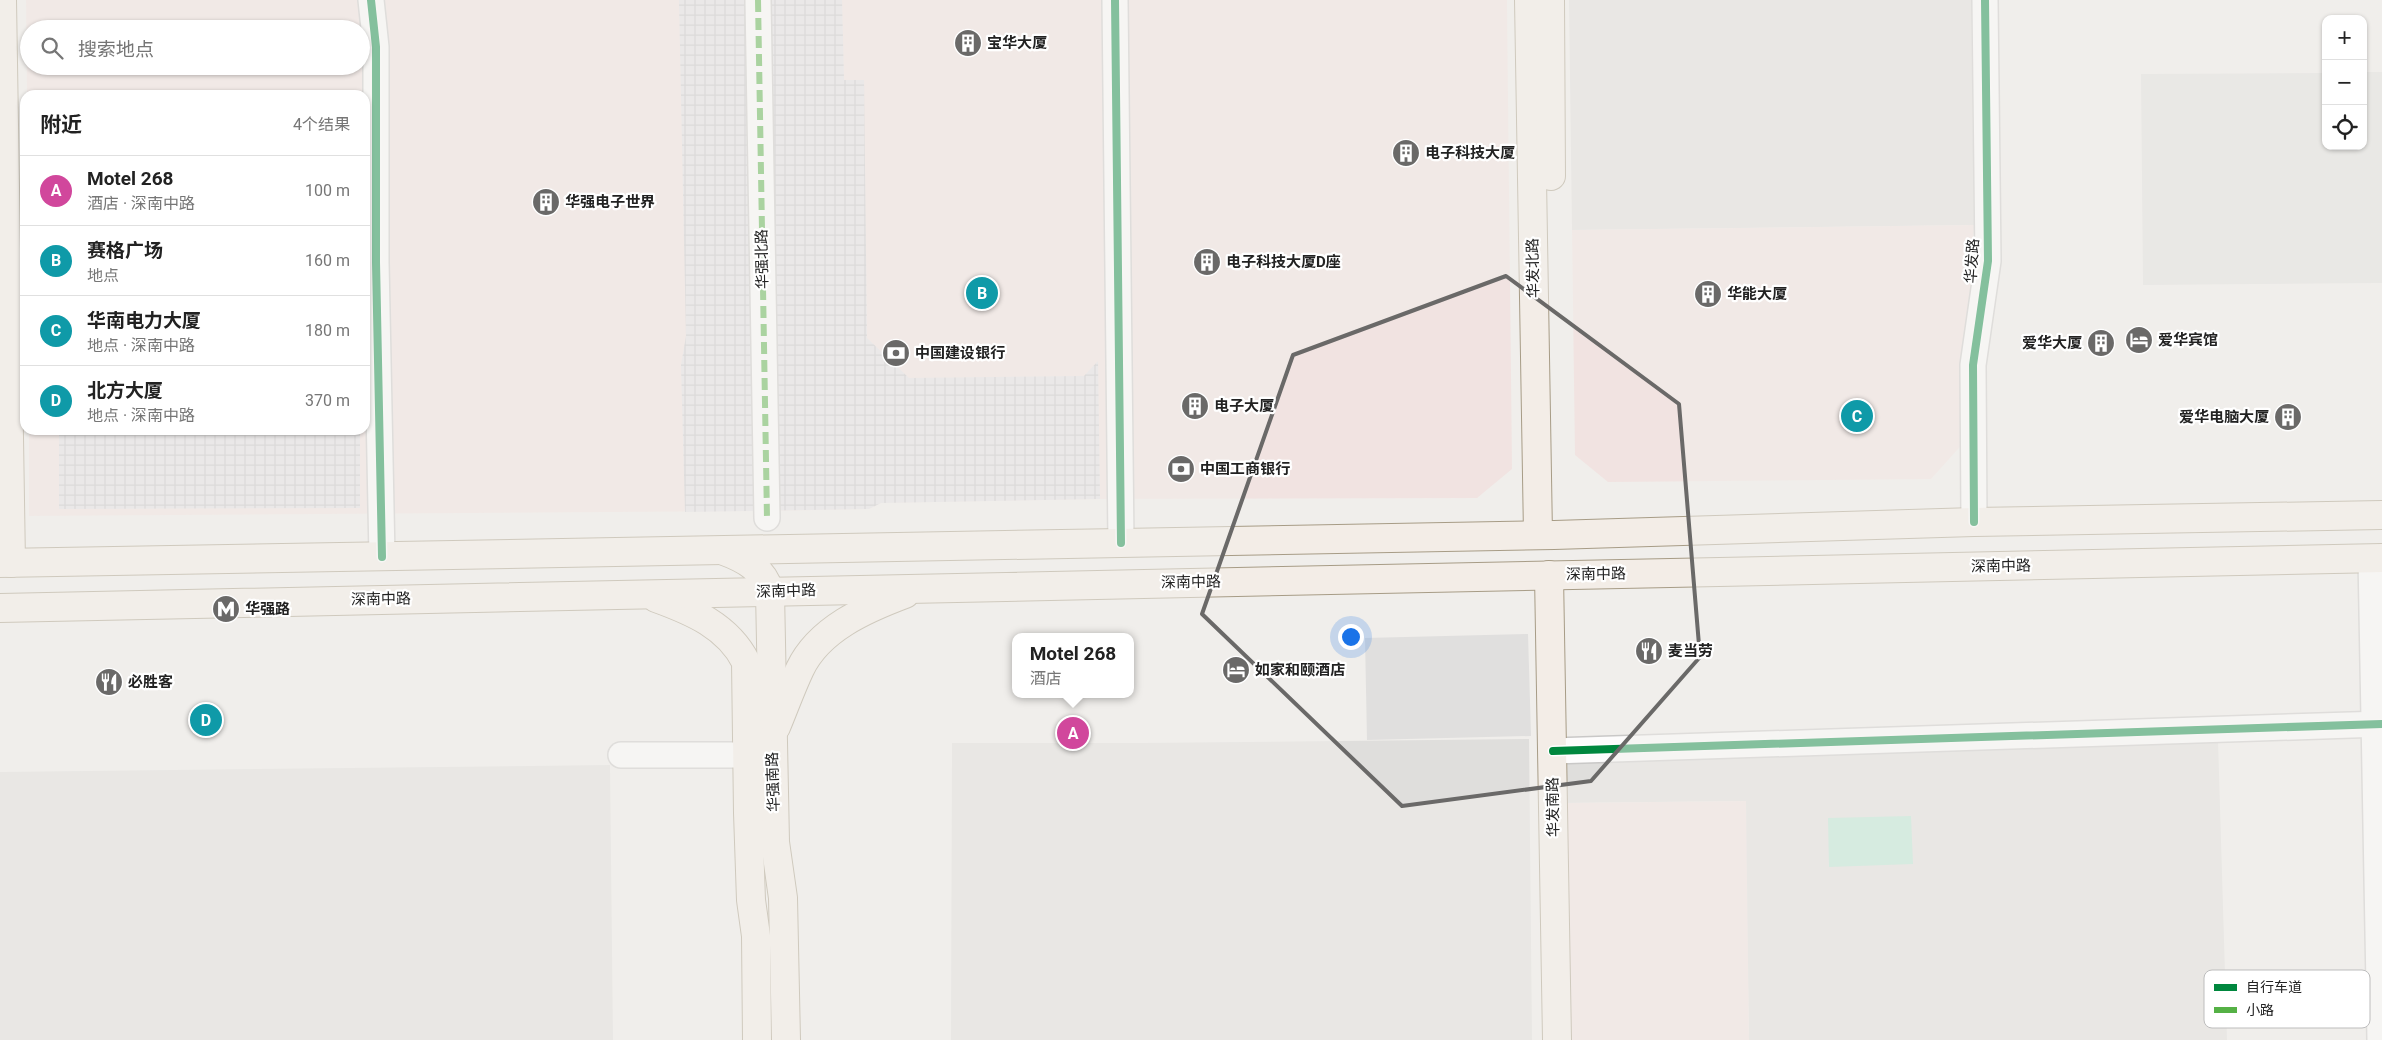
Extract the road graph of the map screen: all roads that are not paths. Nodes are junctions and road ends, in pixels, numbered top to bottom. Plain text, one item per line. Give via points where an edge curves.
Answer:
1 (2, 0) edge
2 (371, 0) edge
3 (758, 0) edge
4 (1116, 0) edge
5 (1529, 0) edge
6 (1550, 0) edge
7 (1985, 0) edge
8 (2, 38) edge
9 (371, 262) edge
10 (16, 266) edge
11 (2382, 515) edge
12 (767, 518) dead end
13 (1974, 522) junction
14 (1546, 535) junction
15 (1121, 544) junction
16 (720, 550) junction
17 (382, 557) junction
18 (2377, 558) edge
19 (5, 563) edge
20 (1549, 575) junction
21 (922, 588) junction
22 (770, 592) junction
23 (645, 594) junction
24 (0, 608) edge
25 (2379, 724) edge
26 (772, 735) junction
27 (1552, 750) junction
28 (621, 755) dead end
29 (747, 755) junction
30 (757, 1040) edge
31 (786, 1040) edge
32 (1556, 1040) edge
33 (2380, 1040) edge

1 - 8 main road
2 - 9 street via 376,47
3 - 12 street, 华强北路
4 - 15 street
5 - 14 main road, 华发北路
6 - 14 main road, 华发北路
7 - 13 street, 华发路 via 1988,261 1973,364
8 - 10 main road
9 - 17 street
10 - 19 main road
11 - 13 main road
13 - 14 main road
14 - 15 main road
15 - 16 main road
16 - 17 main road
16 - 22 main road, 华强南路 via 755,566 766,579
17 - 19 main road
18 - 20 main road, 深南中路
18 - 25 street
20 - 21 main road, 深南中路
20 - 27 main road, 华发南路
21 - 22 main road, 深南中路
21 - 26 main road via 867,610 818,642 800,668
22 - 23 main road, 深南中路
22 - 26 main road, 华强南路
23 - 24 main road, 深南中路
23 - 29 main road, 华强南路 via 720,629 746,662
25 - 27 street
25 - 33 street
26 - 31 main road, 华强南路 via 775,842 783,898
27 - 32 main road, 华发南路
28 - 29 street
29 - 30 main road, 华强南路 via 751,900 756,936

